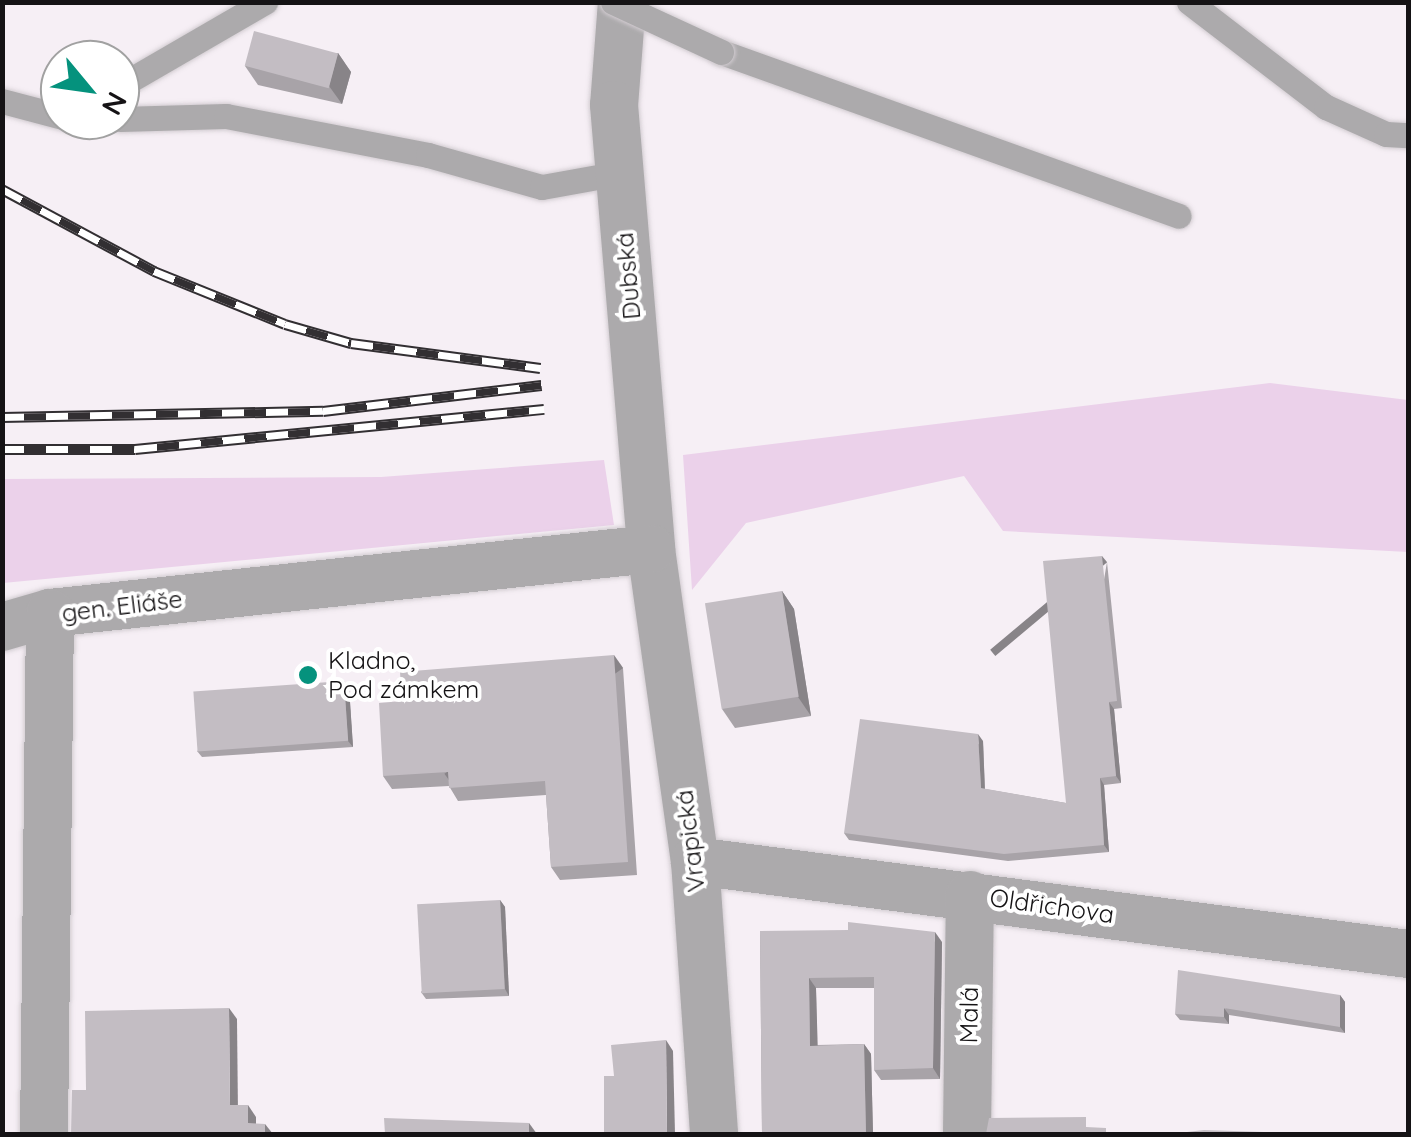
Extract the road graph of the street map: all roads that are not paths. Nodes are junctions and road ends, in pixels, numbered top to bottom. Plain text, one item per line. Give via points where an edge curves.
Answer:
1 (265, 2) edge
2 (612, 2) edge
3 (622, 2) edge
4 (1189, 2) edge
5 (140, 74) edge
6 (2, 102) edge
7 (40, 113) edge
8 (140, 118) edge
9 (1408, 135) edge
10 (620, 173) junction
11 (1178, 216) dead end
12 (651, 549) junction
13 (50, 613) junction
14 (2, 627) edge
15 (695, 862) junction
16 (970, 895) junction
17 (1408, 954) edge
18 (44, 1134) edge
19 (714, 1134) edge
20 (967, 1134) edge

1 - 5 lane
2 - 11 lane, bridge via 721,52
3 - 10 street, Dubská via 614,106
4 - 9 lane via 1326,107 1386,134
6 - 7 lane
8 - 10 lane via 226,116 428,155 542,187
10 - 12 street, Dubská
12 - 13 street, gen. Eliáše
12 - 15 street, Vrapická
13 - 14 street
13 - 18 street, gen. Eliáše
15 - 16 street, Oldřichova
15 - 19 street, Vrapická
16 - 17 street, Oldřichova
16 - 20 street, Malá

